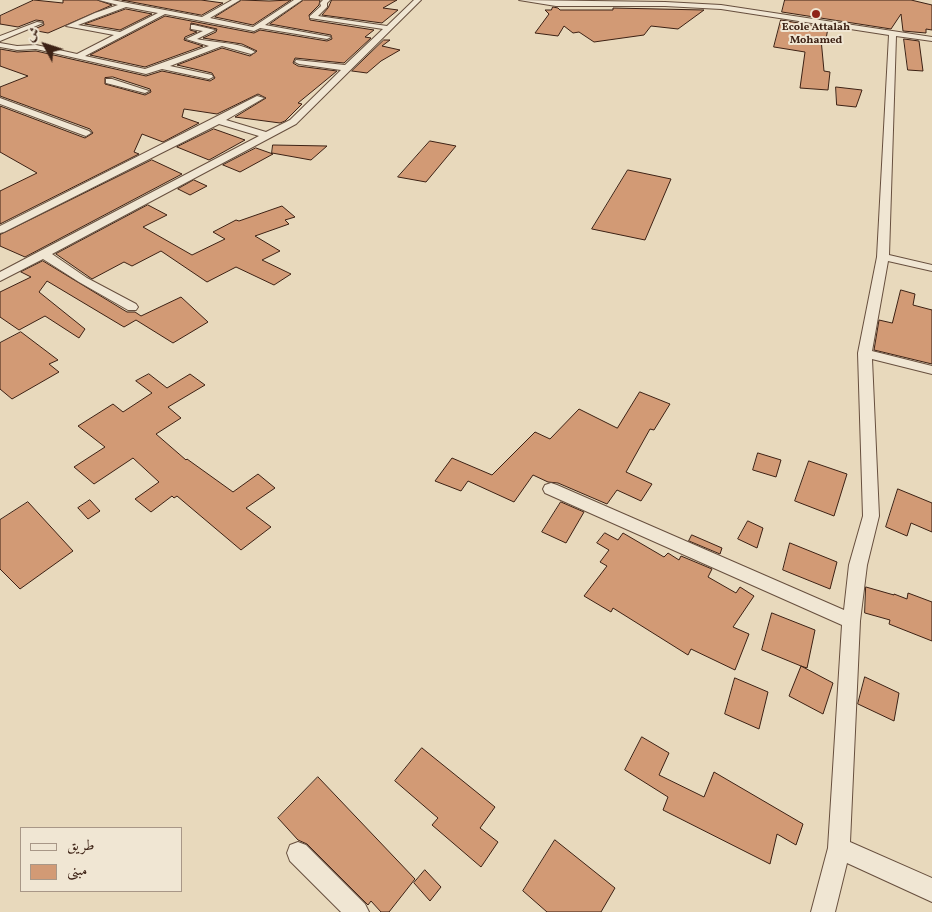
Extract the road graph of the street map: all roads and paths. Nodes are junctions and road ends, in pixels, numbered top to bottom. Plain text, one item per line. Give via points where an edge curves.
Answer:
1 (102, 0) edge
2 (237, 0) edge
3 (299, 0) edge
4 (327, 0) edge
5 (418, 0) edge
6 (522, 0) edge
7 (125, 4) junction
8 (164, 12) junction
9 (204, 19) junction
10 (39, 23) dead end
11 (185, 25) dead end
12 (260, 26) junction
13 (388, 28) junction
14 (119, 34) junction
15 (892, 35) junction
16 (327, 37) dead end
17 (0, 39) edge
18 (932, 39) edge
19 (0, 45) edge
20 (216, 46) junction
21 (251, 52) dead end
22 (78, 56) junction
23 (299, 62) dead end
24 (161, 66) junction
25 (347, 68) junction
26 (138, 69) junction
27 (209, 77) dead end
28 (145, 91) dead end
29 (260, 98) dead end
30 (0, 101) edge
31 (218, 121) junction
32 (86, 133) dead end
33 (267, 135) junction
34 (0, 230) edge
35 (44, 254) junction
36 (883, 257) junction
37 (932, 268) edge
38 (0, 277) edge
39 (132, 307) dead end
40 (865, 353) junction
41 (932, 370) edge
42 (551, 490) dead end
43 (851, 621) junction
44 (839, 848) junction
45 (298, 853) dead end
46 (932, 890) edge
47 (357, 912) edge
48 (823, 912) edge

1 - 7 street
2 - 9 street
3 - 12 street
4 - 13 street via 312,17
5 - 13 street
6 - 15 street via 549,4 665,4 721,8
7 - 8 street
7 - 14 street via 70,26
8 - 9 street
8 - 14 street
9 - 12 street via 254,29
10 - 17 street
11 - 20 street via 211,30 190,39
12 - 16 street
13 - 25 street
14 - 22 street
15 - 18 street
15 - 36 street
19 - 22 street via 36,47
20 - 21 street via 222,44
20 - 24 street
22 - 26 street
23 - 25 street
24 - 26 street via 146,72
24 - 27 street
25 - 33 street via 293,122
26 - 28 street via 109,81
29 - 31 street
30 - 32 street
31 - 33 street
31 - 34 street
33 - 35 street
35 - 38 street
35 - 39 street
36 - 37 street
36 - 40 street
40 - 41 street
40 - 43 street via 871,516 858,565
42 - 43 street
43 - 44 street
44 - 46 street
44 - 48 street
45 - 47 street

